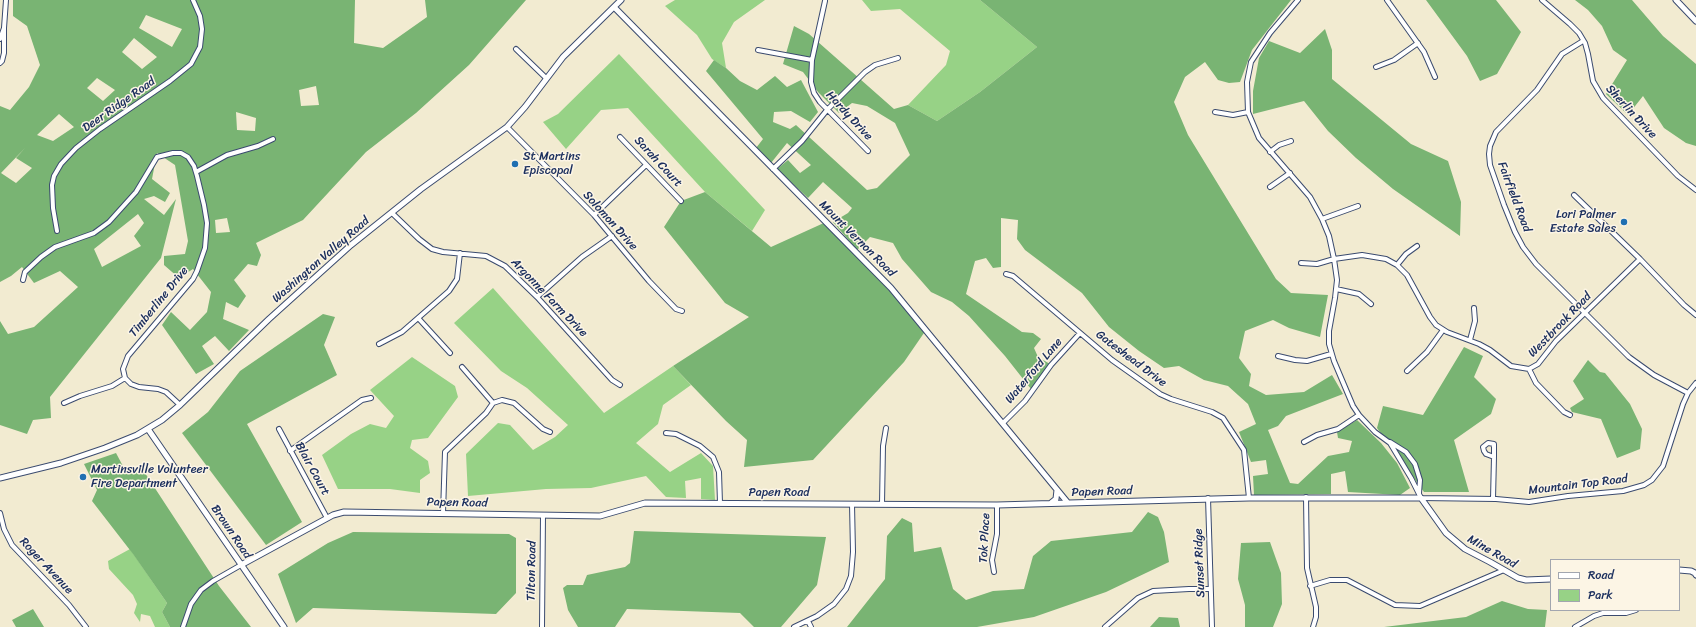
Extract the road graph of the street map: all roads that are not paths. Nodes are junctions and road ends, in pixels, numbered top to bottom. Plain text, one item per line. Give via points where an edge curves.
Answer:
1 (6, 0) edge
2 (193, 0) edge
3 (621, 0) edge
4 (1298, 0) edge
5 (1387, 0) edge
6 (1542, 0) edge
7 (1676, 0) edge
8 (825, 1) dead end
9 (614, 7) junction
10 (1696, 21) edge
11 (4, 28) junction
12 (0, 39) edge
13 (1583, 41) junction
14 (1418, 43) junction
15 (516, 48) dead end
16 (758, 50) dead end
17 (898, 58) dead end
18 (812, 60) junction
19 (0, 63) edge
20 (1376, 67) dead end
21 (1435, 77) dead end
22 (546, 78) junction
23 (827, 110) junction
24 (1215, 112) dead end
25 (1248, 112) junction
26 (507, 127) junction
27 (620, 137) dead end
28 (274, 139) dead end
29 (1291, 141) dead end
30 (868, 151) dead end
31 (1270, 152) junction
32 (646, 165) junction
33 (774, 168) junction
34 (196, 172) junction
35 (1290, 173) junction
36 (1270, 187) dead end
37 (1696, 190) edge
38 (1574, 195) dead end
39 (681, 201) dead end
40 (1358, 206) dead end
41 (392, 213) junction
42 (594, 215) junction
43 (1322, 220) junction
44 (56, 231) dead end
45 (612, 236) junction
46 (1417, 246) dead end
47 (460, 253) junction
48 (1334, 259) junction
49 (1640, 259) junction
50 (1301, 263) dead end
51 (1397, 265) junction
52 (1006, 274) dead end
53 (23, 280) dead end
54 (1336, 289) junction
55 (537, 297) junction
56 (1372, 304) dead end
57 (1474, 308) dead end
58 (682, 311) dead end
59 (1585, 313) junction
60 (1696, 315) edge
61 (419, 319) junction
62 (1443, 330) junction
63 (1080, 333) junction
64 (1470, 340) junction
65 (379, 344) dead end
66 (450, 353) dead end
67 (1331, 354) junction
68 (1278, 356) dead end
69 (462, 368) dead end
70 (1529, 369) junction
71 (1407, 371) dead end
72 (125, 378) junction
73 (1696, 382) edge
74 (620, 384) dead end
75 (1688, 393) junction
76 (371, 398) dead end
77 (64, 403) dead end
78 (493, 403) junction
79 (180, 405) junction
80 (1359, 415) junction
81 (1570, 415) dead end
82 (1002, 423) junction
83 (886, 428) dead end
84 (148, 429) junction
85 (279, 430) dead end
86 (550, 432) dead end
87 (666, 434) dead end
88 (1304, 442) dead end
89 (1388, 442) junction
90 (290, 451) junction
91 (1494, 458) dead end
92 (0, 478) edge
93 (1057, 490) junction
94 (1420, 495) junction
95 (1306, 497) junction
96 (1208, 498) junction
97 (1249, 498) junction
98 (1493, 499) junction
99 (720, 503) junction
100 (1051, 503) junction
101 (1068, 503) junction
102 (852, 504) junction
103 (882, 504) junction
104 (997, 504) junction
105 (0, 513) edge
106 (443, 513) junction
107 (543, 515) junction
108 (327, 518) junction
109 (241, 565) junction
110 (1504, 570) junction
111 (1680, 571) edge
112 (994, 572) dead end
113 (1696, 572) edge
114 (1550, 579) edge
115 (1310, 586) junction
116 (1210, 589) junction
117 (1633, 611) edge
118 (808, 621) junction
119 (86, 627) edge
120 (183, 627) edge
121 (284, 627) edge
122 (542, 627) edge
123 (794, 627) edge
124 (811, 627) edge
125 (1105, 627) edge
126 (1212, 627) edge
127 (1314, 627) edge
128 (1575, 627) edge

1 - 11 street
2 - 44 street, Deer Ridge Road via 202,29 200,46 191,64 100,129 61,164 52,185
3 - 9 street, Washington Valley Road
4 - 25 street via 1267,36 1251,62 1247,82
5 - 14 street
6 - 13 street, Sherlin Drive via 1574,28
7 - 10 street
8 - 18 street, Hardy Drive
9 - 22 street, Washington Valley Road
9 - 33 street, Mount Vernon Road
11 - 12 street
11 - 19 street via 4,53
13 - 37 street, Sherlin Drive via 1590,60 1593,81 1599,92 1678,176
13 - 59 street, Fairfield Road via 1562,54 1537,90 1500,127 1492,140 1489,154 1490,165 1504,205 1523,247 1536,264
14 - 20 street via 1394,60
14 - 21 street
15 - 22 street
16 - 18 street
17 - 23 street via 871,68
18 - 23 street, Hardy Drive via 811,82 816,97
22 - 26 street, Washington Valley Road
23 - 30 street, Hardy Drive
23 - 33 street via 802,141
24 - 25 street via 1233,115
25 - 31 street via 1256,133
26 - 41 street, Washington Valley Road
26 - 42 street, Solomon Drive
27 - 32 street, Sarah Court
28 - 34 street via 227,155
29 - 31 street via 1279,144
31 - 35 street
32 - 39 street, Sarah Court
32 - 42 street
33 - 82 street, Mount Vernon Road via 891,288
34 - 53 street, Timberline Drive via 188,157 181,154 167,153 157,157 136,192 109,222 94,233 55,247 25,272
34 - 72 street, Timberline Drive via 207,223 201,261 193,279 128,356 123,369
35 - 36 street
35 - 43 street via 1310,197
38 - 49 street
40 - 43 street
41 - 47 street, Argonne Farm Drive via 426,245 437,250
41 - 79 street, Washington Valley Road via 315,277
42 - 45 street, Solomon Drive
43 - 48 street
45 - 55 street via 582,257
45 - 58 street, Solomon Drive via 649,281 676,309
46 - 51 street
47 - 55 street, Argonne Farm Drive via 478,254 495,259 514,273
47 - 61 street via 454,285
48 - 50 street, Westbrook Road via 1317,264
48 - 51 street, Westbrook Road via 1370,255
48 - 54 street
49 - 59 street, Westbrook Road
49 - 60 street
51 - 62 street, Westbrook Road via 1412,283 1432,320
52 - 63 street, Gateshead Drive via 1024,284
54 - 56 street via 1357,293
54 - 67 street via 1329,331
55 - 74 street, Argonne Farm Drive via 612,380
57 - 64 street via 1475,321
59 - 70 street, Westbrook Road via 1556,341 1538,364
59 - 75 street, Fairfield Road via 1629,357
61 - 65 street via 402,332
61 - 66 street
62 - 64 street, Westbrook Road
62 - 71 street via 1432,347
63 - 82 street, Waterford Lane via 1051,365 1025,401
63 - 97 street, Gateshead Drive via 1122,367 1166,397 1223,418 1244,450
64 - 70 street, Westbrook Road via 1490,350 1511,366
67 - 68 street via 1307,361
67 - 80 street
69 - 78 street
70 - 81 street via 1536,383
72 - 77 street via 112,386
72 - 79 street via 135,386 166,392
73 - 75 street, Mountain Top Road
75 - 98 street, Mountain Top Road via 1663,466 1649,482 1623,491 1530,502
76 - 90 street via 362,400
78 - 86 street via 502,400 514,403 542,429
78 - 106 street via 445,452
79 - 84 street, Washington Valley Road
80 - 88 street via 1338,429
80 - 89 street
82 - 93 street, Mount Vernon Road
83 - 103 street via 883,446
84 - 92 street, Washington Valley Road via 68,461
84 - 109 street, Brown Road
85 - 90 street, Blair Court
87 - 99 street via 676,434 694,442 713,457 719,472
89 - 94 street
89 - 94 street via 1401,448 1410,457 1420,480
90 - 108 street, Blair Court
91 - 98 street
93 - 100 street via 1056,499
93 - 101 street, Mount Vernon Road
94 - 95 street, Papen Road
94 - 98 street, Mountain Top Road
94 - 110 street, Mine Road via 1451,538 1465,549
95 - 97 street, Papen Road
95 - 115 street via 1307,568
96 - 97 street, Papen Road
96 - 101 street, Papen Road
96 - 116 street, Sunset Ridge
99 - 102 street, Papen Road
99 - 107 street, Papen Road via 640,504 600,516
100 - 101 street, Papen Road
100 - 104 street, Papen Road
102 - 103 street, Papen Road
102 - 118 street via 851,576 846,589 834,604
103 - 104 street, Papen Road
104 - 112 street, Tok Place via 997,528 992,560
105 - 119 street, Roger Avenue via 6,536 12,545 69,605
106 - 107 street, Papen Road
106 - 108 street, Papen Road via 353,512 338,513
107 - 122 street, Tilton Road
108 - 109 street, Papen Road
109 - 120 street, Papen Road via 201,590 191,604
109 - 121 street, Brown Road
110 - 114 street, Mine Road via 1526,580
110 - 115 street via 1420,606 1395,605 1347,580 1330,580
111 - 113 street
115 - 127 street via 1316,607
116 - 125 street via 1153,591 1138,598
116 - 126 street, Sunset Ridge
117 - 128 street via 1603,613
118 - 123 street
118 - 124 street

